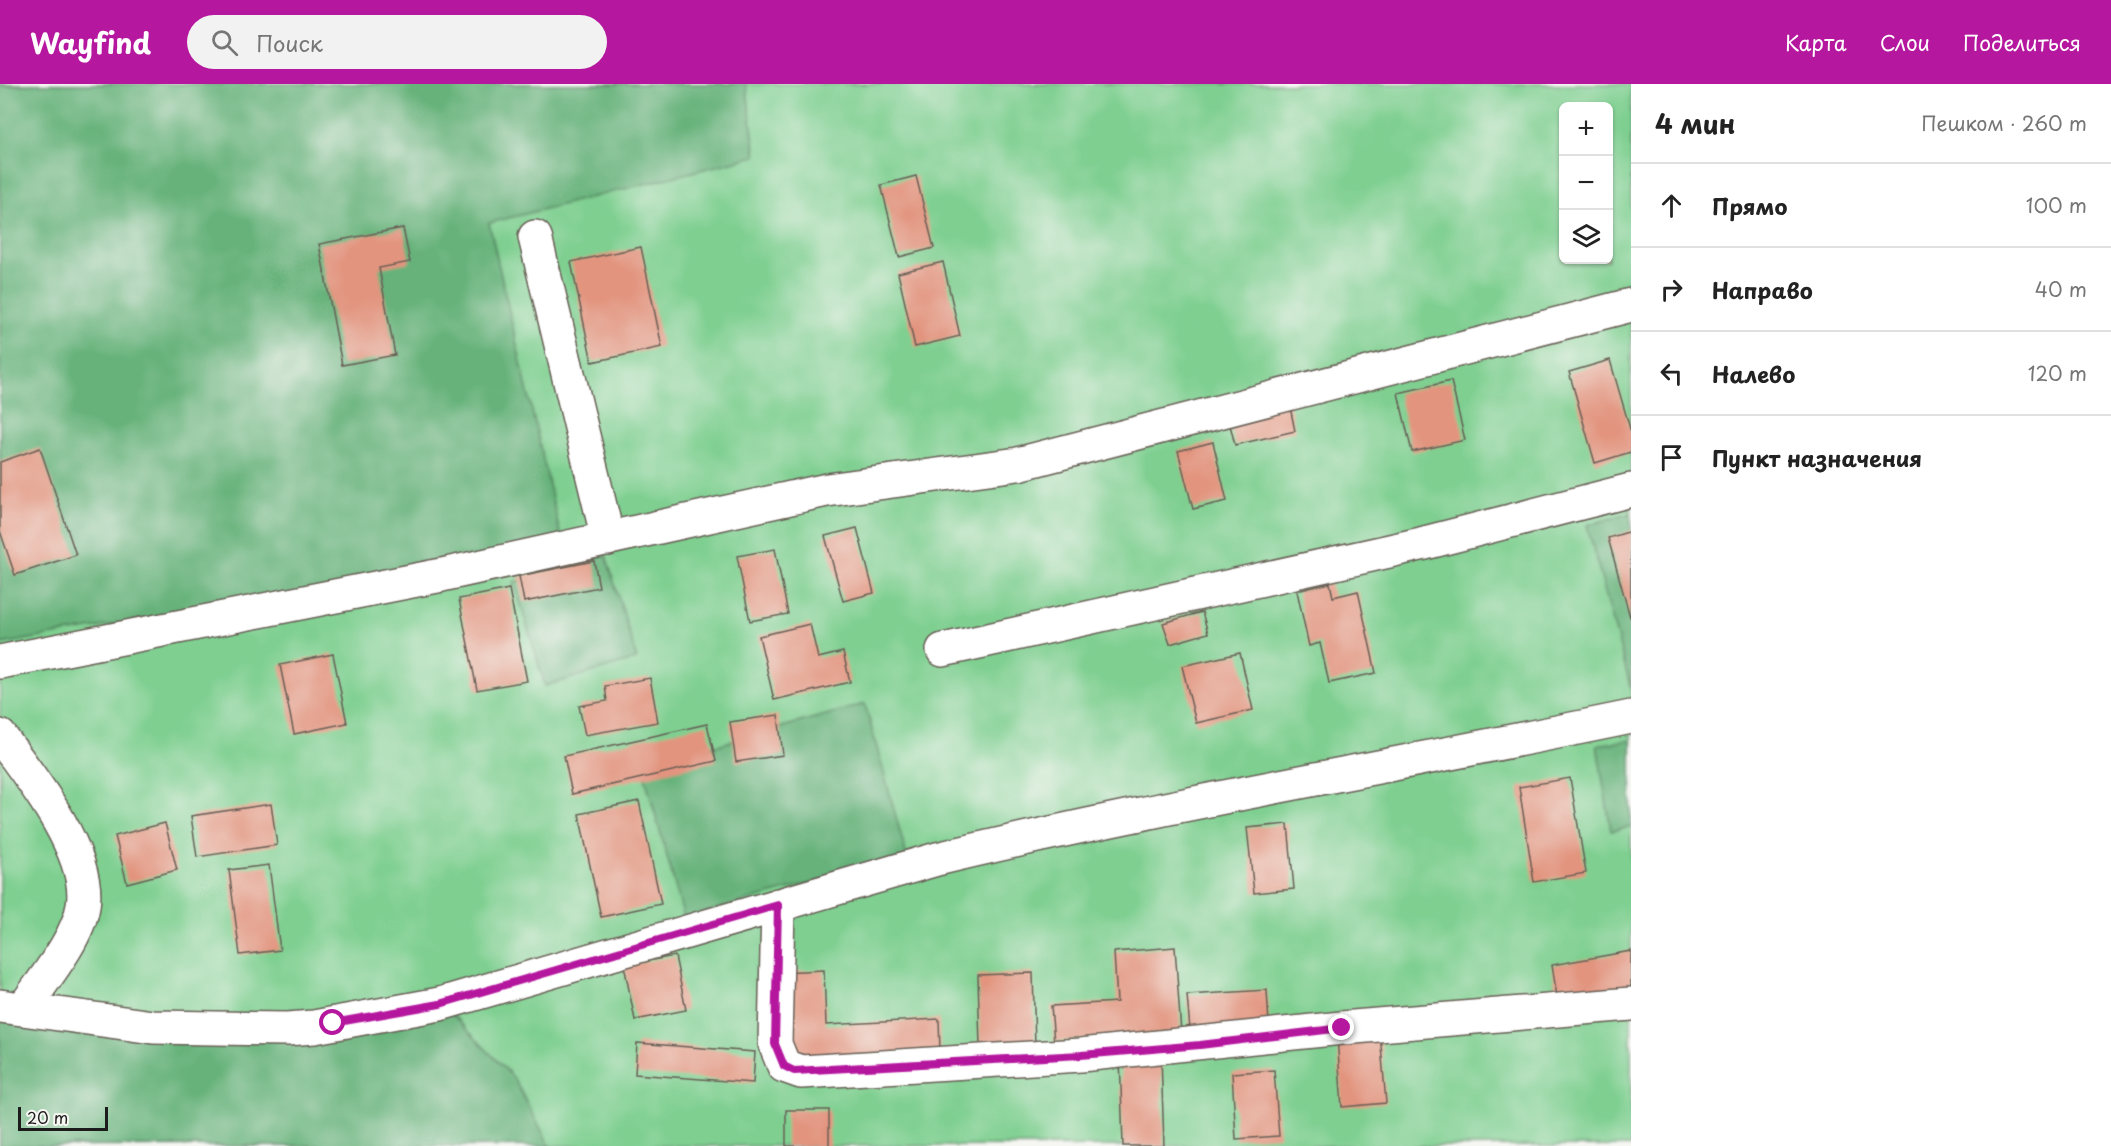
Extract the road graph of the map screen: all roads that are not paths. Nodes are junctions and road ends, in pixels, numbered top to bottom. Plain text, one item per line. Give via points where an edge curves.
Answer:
1 (535, 237) dead end
2 (1631, 305) edge
3 (1631, 490) edge
4 (608, 540) junction
5 (943, 650) dead end
6 (0, 662) edge
7 (1631, 717) edge
8 (0, 736) edge
9 (778, 905) junction
10 (1631, 1004) edge
11 (12, 1007) edge

1 - 4 street
2 - 4 street via 1044,458 827,490
3 - 5 street via 1421,544
4 - 6 street
7 - 9 street via 986,847
8 - 11 street via 39,789 64,833 84,889 83,907 74,931
9 - 10 street via 775,1044 784,1066 801,1072 1093,1054
9 - 11 street via 440,1004 314,1027 153,1027

